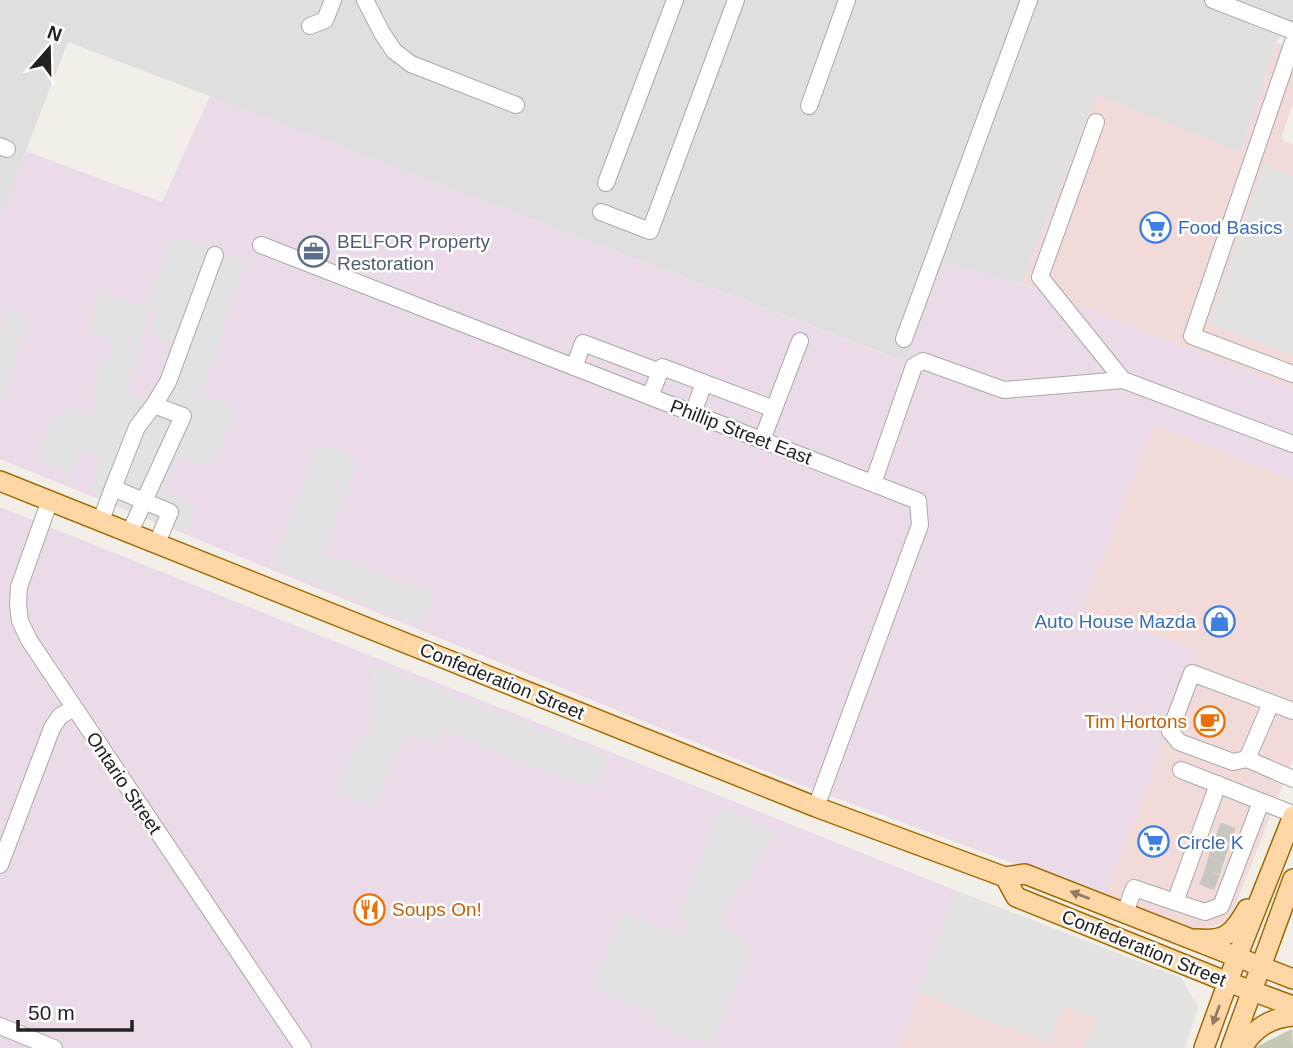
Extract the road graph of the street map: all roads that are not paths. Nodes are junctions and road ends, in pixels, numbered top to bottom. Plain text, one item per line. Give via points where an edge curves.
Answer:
1 (332, 0) edge
2 (365, 0) edge
3 (675, 0) edge
4 (736, 0) edge
5 (847, 0) edge
6 (1029, 0) edge
7 (1213, 0) edge
8 (310, 26) dead end
9 (1293, 31) edge
10 (1293, 42) edge
11 (516, 105) dead end
12 (809, 106) dead end
13 (1096, 122) dead end
14 (606, 183) dead end
15 (601, 212) dead end
16 (261, 245) dead end
17 (215, 255) dead end
18 (904, 339) dead end
19 (800, 341) dead end
20 (574, 367) junction
21 (660, 372) junction
22 (1293, 374) edge
23 (1123, 380) junction
24 (704, 383) junction
25 (650, 396) junction
26 (154, 405) junction
27 (774, 409) junction
28 (693, 413) junction
29 (762, 440) junction
30 (1293, 444) edge
31 (0, 481) edge
32 (873, 483) junction
33 (113, 488) junction
34 (50, 500) junction
35 (143, 500) junction
36 (101, 520) junction
37 (130, 532) junction
38 (156, 543) junction
39 (1272, 703) junction
40 (74, 708) junction
41 (1293, 711) edge
42 (1240, 760) junction
43 (1181, 770) dead end
44 (1293, 779) edge
45 (1218, 785) junction
46 (1261, 802) junction
47 (816, 807) junction
48 (1293, 815) edge
49 (1225, 833) junction
50 (1284, 840) junction
51 (1214, 864) junction
52 (0, 865) edge
53 (1005, 877) junction
54 (1293, 879) edge
55 (1175, 902) junction
56 (1125, 913) junction
57 (1189, 938) junction
58 (1237, 957) junction
59 (1262, 967) junction
60 (1293, 979) edge
61 (1228, 982) junction
62 (1253, 992) junction
63 (1293, 1006) edge
64 (1293, 1016) edge
65 (0, 1026) edge
66 (54, 1048) edge
67 (303, 1048) edge
68 (1204, 1048) edge
69 (1231, 1048) edge
70 (1242, 1048) edge

1 - 8 street via 325,20
2 - 11 street via 394,51 411,64
3 - 14 street
4 - 15 street via 650,231
5 - 12 street
6 - 18 street
7 - 9 street
10 - 22 street via 1192,336
13 - 23 street via 1040,277
16 - 20 street, Phillip Street East
17 - 26 street via 168,382
19 - 27 street
20 - 21 street via 583,343
20 - 25 street, Phillip Street East
21 - 24 street via 662,367
21 - 25 street
23 - 30 street
23 - 32 street via 1004,390 923,361 914,366
24 - 27 street
24 - 28 street
25 - 28 street, Phillip Street East
26 - 33 street via 137,427
26 - 35 street via 183,416
27 - 29 street
28 - 29 street, Phillip Street East
29 - 32 street, Phillip Street East
31 - 34 main road, Confederation Street
32 - 47 street, Phillip Street East via 918,501 920,525
33 - 35 street
33 - 36 street
34 - 36 main road, Confederation Street
34 - 40 street, Ontario Street via 21,579 18,613 29,640
35 - 37 street
35 - 38 street via 170,512
36 - 37 main road, Confederation Street
37 - 38 main road, Confederation Street
38 - 47 main road, Confederation Street
39 - 41 street
39 - 42 street
39 - 42 street via 1192,673 1170,731
40 - 52 street via 52,728
40 - 67 street, Ontario Street
42 - 44 street
43 - 45 street
45 - 46 street
45 - 49 street
46 - 48 street
46 - 49 street
47 - 53 main road, Confederation Street
48 - 50 main road
49 - 51 street
49 - 51 street
50 - 57 main road via 1234,930 1215,940
50 - 58 main road
51 - 55 street
51 - 55 street via 1221,906 1205,912
56 -> 53 main road, Confederation Street via 1025,874
53 - 61 main road, Confederation Street via 1016,897
54 - 59 main road
55 - 56 street via 1134,888
56 - 57 main road, Confederation Street
57 - 58 main road, Confederation Street
58 - 59 main road, Confederation Street
58 - 61 main road
59 - 60 main road, Confederation Street
59 - 62 main road
61 - 62 main road, Confederation Street
61 -> 68 main road
62 - 63 main road, Confederation Street
62 - 69 main road
64 - 70 main road via 1264,1024
65 - 66 street

